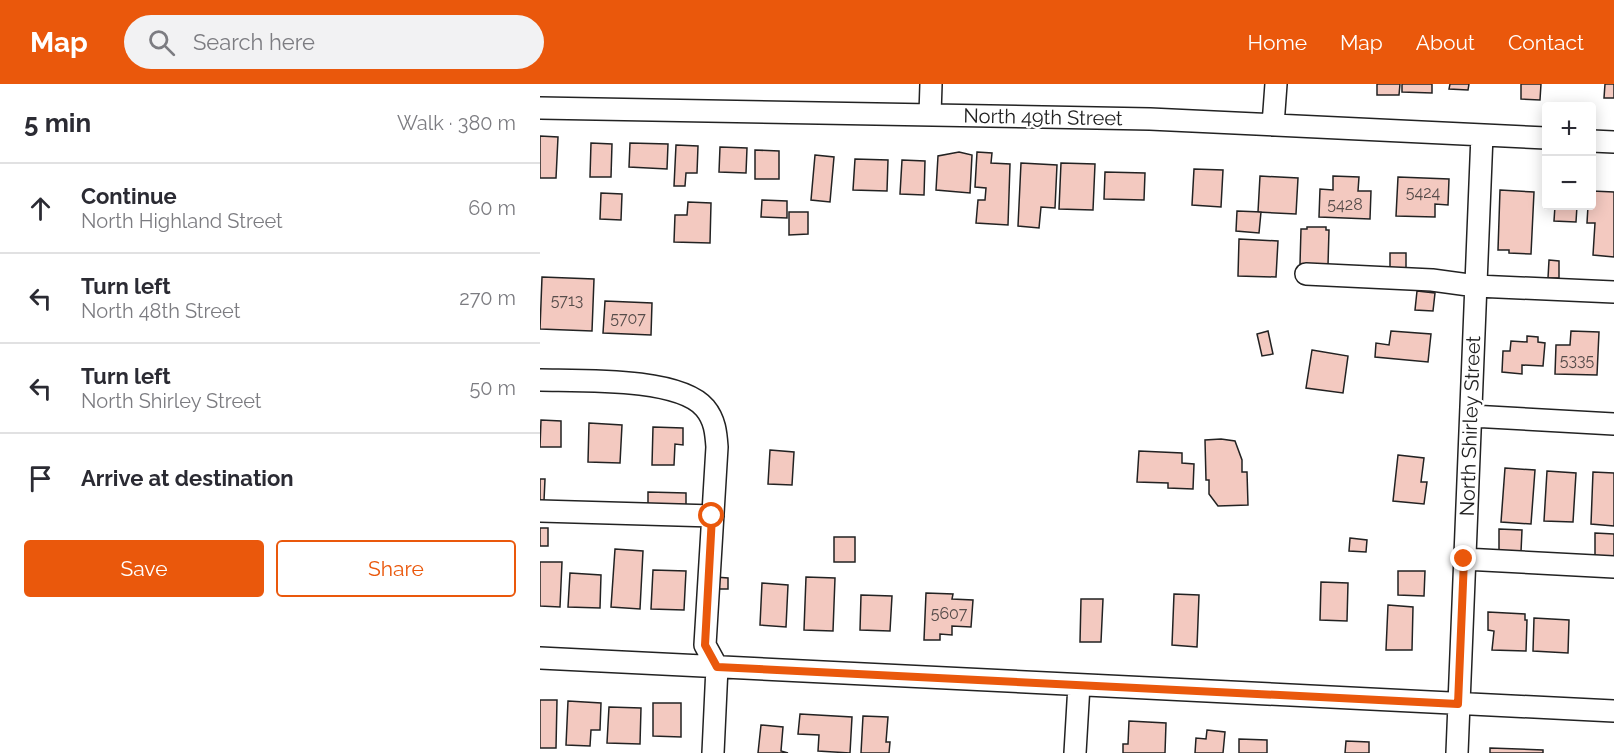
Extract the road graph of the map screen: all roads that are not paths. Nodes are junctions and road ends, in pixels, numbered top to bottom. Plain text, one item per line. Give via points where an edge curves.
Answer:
1 (931, 84) edge
2 (1276, 84) edge
3 (540, 108) edge
4 (930, 115) junction
5 (1273, 125) junction
6 (1482, 135) junction
7 (1542, 138) edge
8 (1596, 141) edge
9 (1614, 142) edge
10 (1306, 274) dead end
11 (1476, 286) junction
12 (1614, 292) edge
13 (540, 380) edge
14 (1471, 416) junction
15 (1614, 424) edge
16 (540, 511) edge
17 (712, 516) junction
18 (1464, 559) junction
19 (1614, 567) edge
20 (540, 658) edge
21 (717, 667) junction
22 (1079, 685) junction
23 (1458, 704) junction
24 (1614, 711) edge
25 (713, 753) edge
26 (1076, 753) edge
27 (1457, 753) edge

1 - 4 street
2 - 5 street
3 - 4 street, North 49th Street
4 - 5 street, North 49th Street
5 - 6 street, North 49th Street
6 - 7 street, North 49th Street
6 - 11 street, North Shirley Street
8 - 9 street
10 - 11 street
11 - 12 street
11 - 14 street, North Shirley Street
13 - 17 street via 626,382 686,395 704,406 715,427 717,447
14 - 15 street
14 - 18 street, North Shirley Street
16 - 17 street
17 - 21 street via 705,645
18 - 19 street
18 - 23 street, North Shirley Street
20 - 21 street
21 - 22 street
21 - 25 street
22 - 23 street
22 - 26 street
23 - 24 street
23 - 27 street, North Shirley Street

